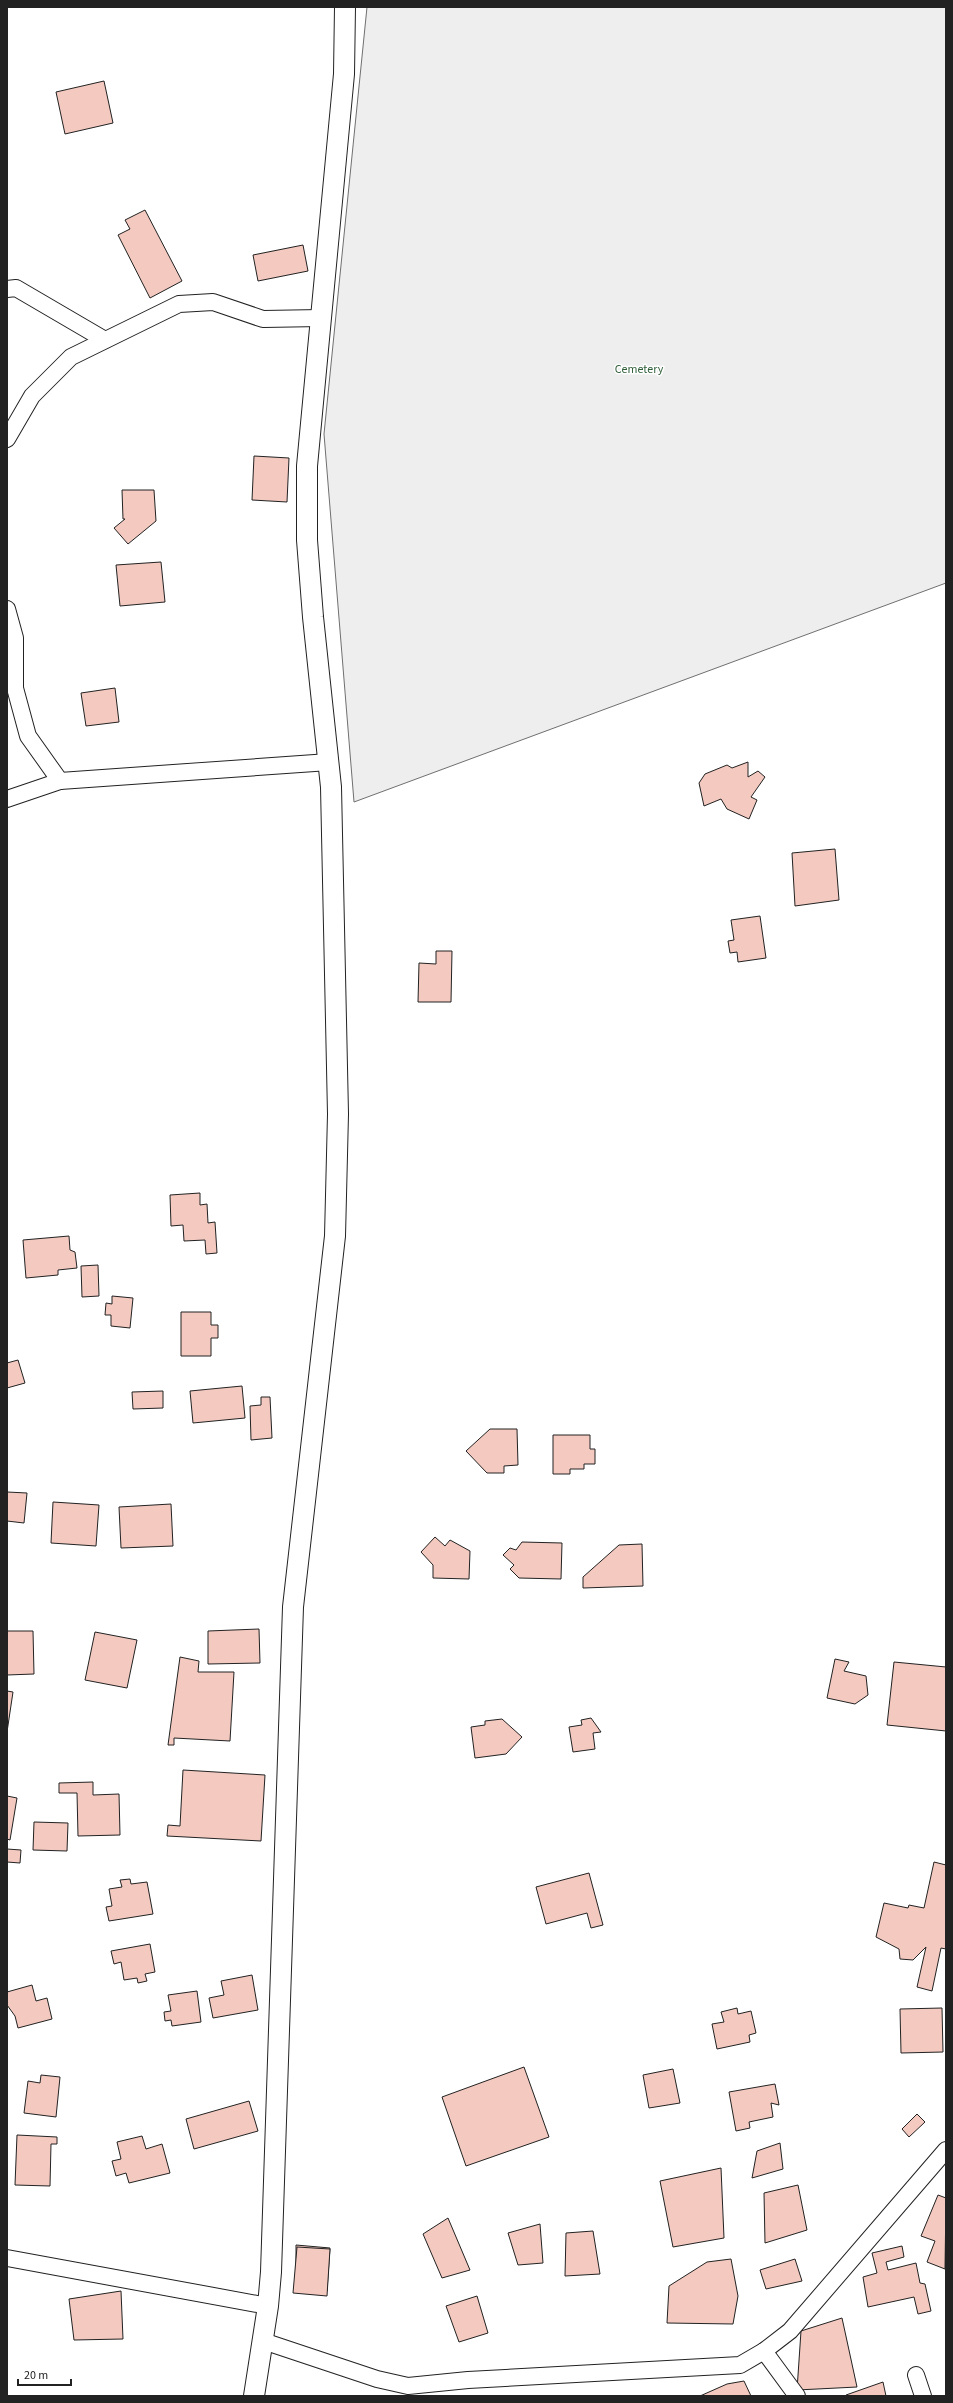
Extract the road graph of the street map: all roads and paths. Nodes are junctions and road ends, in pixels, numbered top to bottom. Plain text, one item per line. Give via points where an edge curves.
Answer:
1 (345, 7) edge
2 (7, 289) edge
3 (321, 318) junction
4 (104, 340) junction
5 (7, 439) edge
6 (7, 609) edge
7 (329, 762) junction
8 (60, 781) junction
9 (7, 799) edge
10 (946, 2150) edge
11 (7, 2258) edge
12 (268, 2306) junction
13 (262, 2341) junction
14 (764, 2351) junction
15 (916, 2375) dead end
16 (254, 2396) edge
17 (797, 2396) edge
18 (923, 2396) edge

1 - 3 street via 344,74
2 - 4 street via 16,288
3 - 4 street via 263,319 213,302 179,304
3 - 7 street via 307,466 307,540
4 - 5 street via 71,357 32,396
6 - 8 street via 15,638 15,688 28,736
7 - 8 street
7 - 12 street via 338,1114 335,1236 293,1606
8 - 9 street
10 - 14 street via 790,2331
11 - 12 street
12 - 13 street
13 - 14 street via 377,2379 408,2386 468,2380 740,2365
13 - 16 street
14 - 17 street
15 - 18 street

